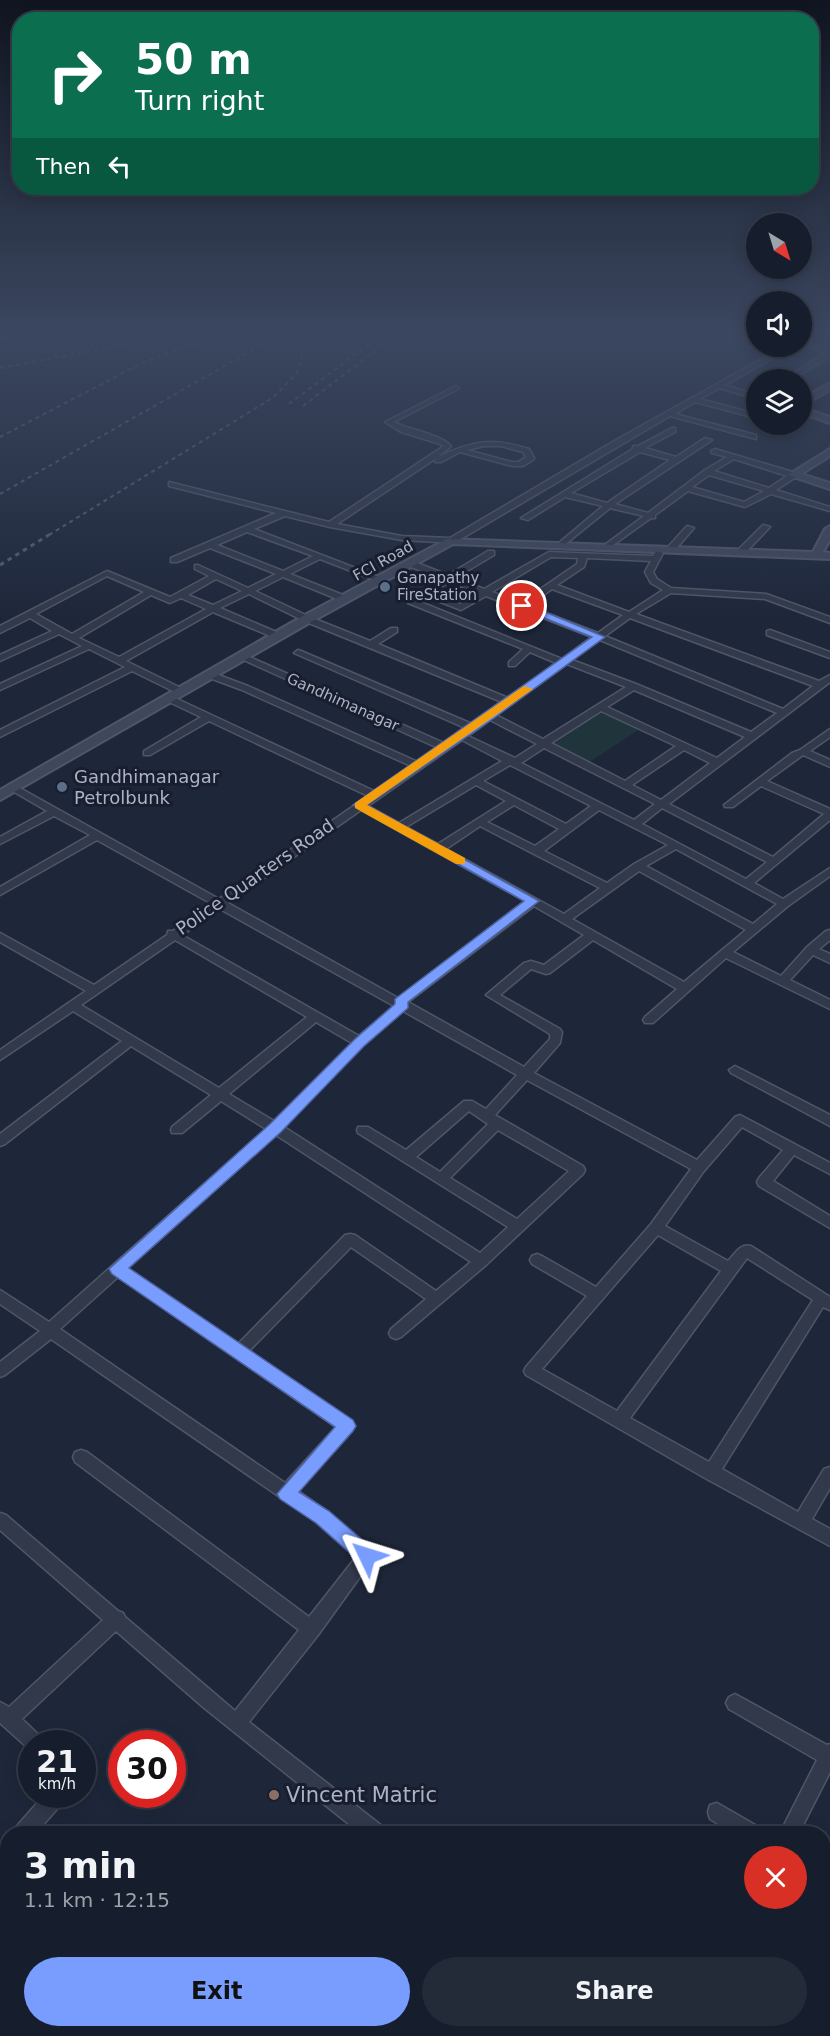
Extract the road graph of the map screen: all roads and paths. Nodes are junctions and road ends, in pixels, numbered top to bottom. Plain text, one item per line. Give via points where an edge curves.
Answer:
1 (398, 427) edge
2 (646, 427) edge
3 (717, 427) edge
4 (672, 430) dead end
5 (753, 437) dead end
6 (708, 440) dead end
7 (619, 442) junction
8 (639, 449) junction
9 (459, 450) junction
10 (715, 451) dead end
11 (830, 452) edge
12 (733, 457) junction
13 (677, 460) junction
14 (415, 470) junction
15 (708, 472) junction
16 (793, 475) junction
17 (172, 484) dead end
18 (830, 486) edge
19 (686, 488) junction
20 (770, 491) junction
21 (564, 494) junction
22 (608, 505) junction
23 (830, 509) edge
24 (284, 513) junction
25 (652, 516) junction
26 (525, 518) dead end
27 (330, 525) junction
28 (766, 527) dead end
29 (690, 528) dead end
30 (247, 529) junction
31 (830, 529) edge
32 (452, 541) junction
33 (563, 544) junction
34 (210, 545) junction
35 (609, 546) junction
36 (549, 549) junction
37 (662, 552) junction
38 (741, 552) junction
39 (491, 553) dead end
40 (320, 556) junction
41 (583, 556) junction
42 (816, 556) junction
43 (830, 556) edge
44 (174, 560) dead end
45 (409, 563) junction
46 (198, 567) dead end
47 (284, 574) junction
48 (215, 576) junction
49 (380, 579) junction
50 (450, 579) junction
51 (551, 586) junction
52 (669, 590) junction
53 (249, 591) junction
54 (150, 592) junction
55 (485, 592) junction
56 (424, 593) junction
57 (181, 595) junction
58 (345, 599) junction
59 (522, 606) junction
60 (214, 608) junction
61 (30, 614) junction
62 (629, 615) junction
63 (307, 619) junction
64 (830, 620) edge
65 (0, 630) edge
66 (394, 630) dead end
67 (59, 631) junction
68 (770, 633) dead end
69 (278, 636) junction
70 (600, 637) junction
71 (72, 638) junction
72 (371, 644) junction
73 (89, 646) junction
74 (529, 648) junction
75 (298, 653) dead end
76 (830, 655) edge
77 (242, 657) junction
78 (0, 658) edge
79 (119, 661) junction
80 (565, 662) junction
81 (512, 664) dead end
82 (132, 667) junction
83 (210, 675) junction
84 (830, 678) edge
85 (633, 686) junction
86 (820, 686) junction
87 (0, 687) edge
88 (182, 692) junction
89 (170, 699) junction
90 (510, 702) junction
91 (600, 707) junction
92 (783, 712) junction
93 (490, 716) junction
94 (209, 717) junction
95 (473, 728) junction
96 (830, 732) edge
97 (0, 734) edge
98 (461, 736) junction
99 (751, 736) junction
100 (545, 743) junction
101 (682, 746) junction
102 (444, 747) junction
103 (803, 752) junction
104 (147, 753) dead end
105 (513, 761) junction
106 (717, 762) junction
107 (830, 764) edge
108 (417, 765) junction
109 (476, 781) junction
110 (759, 781) junction
111 (627, 784) junction
112 (14, 789) junction
113 (374, 795) junction
114 (0, 796) edge
115 (513, 801) junction
116 (662, 802) junction
117 (359, 805) junction
118 (729, 805) dead end
119 (599, 806) junction
120 (54, 811) junction
121 (830, 814) edge
122 (480, 822) junction
123 (635, 824) junction
124 (399, 827) junction
125 (567, 829) junction
126 (98, 835) junction
127 (0, 841) edge
128 (676, 845) junction
129 (438, 849) junction
130 (536, 851) junction
131 (773, 861) junction
132 (638, 866) junction
133 (830, 870) edge
134 (747, 884) junction
135 (608, 888) junction
136 (0, 892) edge
137 (533, 901) junction
138 (219, 902) junction
139 (784, 904) junction
140 (564, 919) junction
141 (752, 928) junction
142 (172, 934) junction
143 (830, 934) edge
144 (592, 935) junction
145 (0, 938) edge
146 (811, 950) junction
147 (725, 953) junction
148 (830, 959) edge
149 (783, 981) junction
150 (685, 988) junction
151 (93, 990) junction
152 (402, 1003) junction
153 (72, 1005) junction
154 (830, 1005) edge
155 (314, 1017) junction
156 (649, 1020) dead end
157 (130, 1040) junction
158 (360, 1042) junction
159 (0, 1056) edge
160 (735, 1070) dead end
161 (524, 1072) junction
162 (221, 1095) junction
163 (492, 1119) junction
164 (830, 1121) edge
165 (275, 1128) junction
166 (177, 1130) dead end
167 (363, 1130) dead end
168 (0, 1141) edge
169 (792, 1148) junction
170 (406, 1157) junction
171 (699, 1167) junction
172 (830, 1169) edge
173 (442, 1178) junction
174 (830, 1223) edge
175 (517, 1226) junction
176 (656, 1227) junction
177 (537, 1260) dead end
178 (481, 1261) junction
179 (117, 1269) junction
180 (730, 1269) junction
181 (597, 1295) junction
182 (0, 1296) edge
183 (436, 1298) junction
184 (826, 1301) edge
185 (50, 1330) junction
186 (396, 1333) dead end
187 (238, 1353) junction
188 (0, 1371) edge
189 (619, 1421) junction
190 (81, 1457) dead end
191 (711, 1473) junction
192 (830, 1474) edge
193 (286, 1494) junction
194 (0, 1520) edge
195 (801, 1522) junction
196 (830, 1538) edge
197 (117, 1619) junction
198 (312, 1629) junction
199 (735, 1703) dead end
200 (5, 1715) edge
201 (237, 1723) junction
202 (21, 1730) edge
203 (829, 1755) edge
204 (45, 1808) edge
205 (717, 1812) dead end
206 (30, 1826) edge
207 (366, 1826) edge
208 (739, 1826) edge
209 (793, 1826) edge

1 - 14 street via 446,444 444,450
2 - 7 street
3 - 5 street
4 - 8 street
6 - 13 street
7 - 8 street
7 - 32 street
8 - 13 street
8 - 21 street
9 - 9 street via 484,442 501,443 526,451 530,458 512,464
9 - 14 street
10 - 12 street
11 - 16 street
12 - 15 street
12 - 16 street
13 - 22 street
14 - 27 street
15 - 19 street
15 - 20 street
16 - 18 street
16 - 20 street
17 - 24 street
19 - 20 street via 745,506
19 - 25 street
20 - 23 street
21 - 22 street
21 - 26 street
22 - 25 street
22 - 33 street
24 - 27 street
24 - 30 street
25 - 35 street
27 - 32 street via 402,538
28 - 38 street
29 - 37 street
30 - 34 street
30 - 40 street
31 - 42 street
32 - 36 street, FCI Road
32 - 45 street, FCI Road
33 - 35 street, FCI Road
33 - 36 street, FCI Road
34 - 44 street
34 - 47 street
35 - 37 street, FCI Road
36 - 41 street
36 - 55 street
37 - 38 street, FCI Road
37 - 41 street
37 - 52 street via 649,572 654,581
38 - 42 street, FCI Road
39 - 50 street
40 - 47 street
40 - 49 street
41 - 51 street via 581,565
42 - 43 street, FCI Road
45 - 49 street, FCI Road
45 - 50 street
46 - 48 street
47 - 53 street
47 - 58 street
48 - 53 street
48 - 57 street
49 - 58 street, FCI Road
50 - 55 street
50 - 56 street
51 - 59 street
51 - 62 street
52 - 62 street, Police Quarters Road
52 - 64 street via 766,597
53 - 60 street
53 - 63 street
54 - 57 street via 170,600
54 - 61 street via 107,573
54 - 71 street
55 - 56 street via 461,607
55 - 59 street
56 - 74 street via 411,601
57 - 60 street
58 - 63 street, FCI Road
59 - 70 street
60 - 69 street
60 - 79 street
61 - 65 street
61 - 67 street
62 - 70 street, Police Quarters Road
62 - 86 street
63 - 69 street, FCI Road
63 - 72 street
66 - 72 street
67 - 71 street
67 - 78 street
68 - 76 street
69 - 77 street, FCI Road
70 - 80 street, Police Quarters Road
70 - 92 street
71 - 73 street
72 - 90 street
73 - 79 street
73 - 87 street
74 - 80 street
74 - 81 street
75 - 95 street
77 - 83 street, FCI Road
77 - 102 street, Gandhimanagar
79 - 82 street
80 - 85 street
80 - 90 street, Police Quarters Road
82 - 88 street
82 - 97 street
83 - 88 street, FCI Road
83 - 108 street
84 - 86 street
85 - 91 street
85 - 99 street
86 - 92 street
88 - 89 street, FCI Road
89 - 94 street
89 - 112 street, FCI Road
90 - 93 street, Police Quarters Road
91 - 100 street
91 - 101 street
92 - 99 street
93 - 95 street, Police Quarters Road
93 - 100 street
94 - 104 street
94 - 113 street
95 - 98 street, Police Quarters Road
96 - 103 street
98 - 102 street, Police Quarters Road
98 - 105 street
99 - 106 street
100 - 105 street
100 - 111 street
101 - 106 street
101 - 111 street
102 - 108 street, Police Quarters Road
103 - 107 street
103 - 110 street
105 - 109 street
105 - 119 street
106 - 116 street
108 - 113 street, Police Quarters Road
109 - 115 street
109 - 124 street
110 - 118 street
110 - 121 street
111 - 116 street
112 - 114 street, FCI Road
112 - 120 street
113 - 117 street, Police Quarters Road
115 - 122 street
115 - 125 street
116 - 123 street
116 - 131 street
117 - 124 street
117 - 138 street, Police Quarters Road
119 - 123 street
119 - 125 street
120 - 126 street
120 - 127 street
121 - 131 street
122 - 129 street
122 - 130 street
123 - 128 street
124 - 129 street
125 - 130 street
126 - 136 street
126 - 138 street
128 - 132 street
128 - 134 street
129 - 137 street
130 - 135 street
131 - 134 street
132 - 135 street
132 - 141 street
133 - 139 street
134 - 139 street
135 - 140 street
137 - 140 street
137 - 152 street
138 - 142 street, Police Quarters Road
138 - 152 street
139 - 141 street
140 - 144 street
141 - 147 street
142 - 151 street, Police Quarters Road
142 - 155 street
143 - 146 street
144 - 150 street
144 - 161 street via 546,969 528,966 492,995 556,1032 556,1040
145 - 151 street
146 - 148 street
146 - 149 street
147 - 149 street
147 - 150 street
149 - 154 street
150 - 156 street
151 - 153 street, Police Quarters Road
152 - 158 street
152 - 161 street
153 - 157 street
153 - 159 street, Police Quarters Road
155 - 158 street
155 - 162 street
157 - 162 street
157 - 168 street
158 - 165 street
160 - 164 street
161 - 163 street
161 - 171 street
162 - 165 street
162 - 166 street
163 - 170 street via 468,1104
163 - 173 street
163 - 175 street via 578,1170
165 - 178 street
165 - 179 street
167 - 170 street
169 - 171 street via 740,1120
169 - 172 street
169 - 174 street via 764,1182
170 - 173 street
171 - 176 street
173 - 175 street
175 - 178 street
176 - 180 street
176 - 181 street
177 - 181 street
178 - 183 street
179 - 185 street
179 - 187 street
180 - 184 street via 747,1250
180 - 189 street
181 - 189 street via 531,1371
182 - 185 street
183 - 186 street
183 - 187 street via 350,1239
184 - 191 street
185 - 188 street
185 - 193 street
187 - 193 street via 347,1426
189 - 191 street
190 - 198 street
191 - 195 street
192 - 195 street
193 - 198 street via 322,1517 367,1556
194 - 197 street
195 - 196 street
197 - 200 street
197 - 201 street
198 - 201 street
199 - 203 street
200 - 202 street
201 - 207 street
203 - 209 street
204 - 206 street
205 - 208 street

